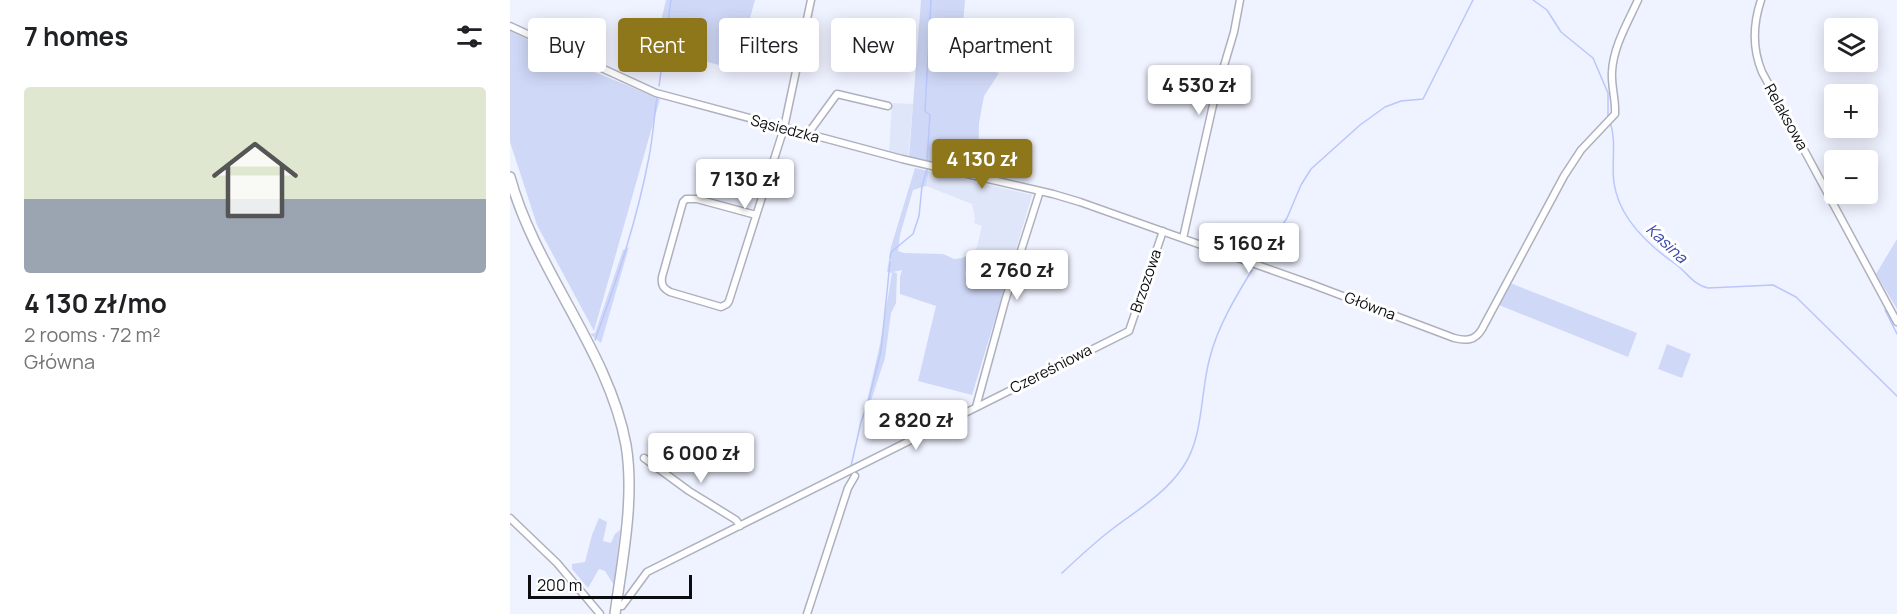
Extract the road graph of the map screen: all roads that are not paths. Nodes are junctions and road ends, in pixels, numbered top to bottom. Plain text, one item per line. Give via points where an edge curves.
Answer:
1 (811, 0) edge
2 (1240, 0) edge
3 (1638, 0) edge
4 (1761, 0) edge
5 (510, 26) edge
6 (888, 106) dead end
7 (784, 128) junction
8 (807, 135) junction
9 (915, 162) joint
10 (510, 177) edge
11 (1040, 191) junction
12 (756, 215) junction
13 (1163, 231) junction
14 (1183, 238) junction
15 (1897, 322) edge
16 (1128, 331) joint
17 (975, 407) junction
18 (644, 458) dead end
19 (855, 476) dead end
20 (510, 518) edge
21 (740, 526) junction
22 (615, 610) edge
23 (600, 614) edge
24 (807, 614) edge

1 - 7 street
2 - 14 street
3 - 14 street, Główna via 1613,62 1615,111 1564,176 1473,339 1454,338
4 - 15 street, Relaksowa via 1754,41 1762,72
5 - 7 street, Sąsiedzka via 656,93
6 - 8 street via 837,94
7 - 8 street, Sąsiedzka
7 - 12 street
8 - 9 street, Sąsiedzka
9 - 11 street, Główna
10 - 22 main road via 531,234 609,388 621,424 629,484
11 - 13 street, Główna
11 - 17 street
12 - 12 street via 727,304 721,306 663,288 661,283 686,199
13 - 14 street, Główna
13 - 16 street, Brzozowa
16 - 17 street, Czereśniowa
17 - 21 street, Czereśniowa
18 - 21 street
19 - 24 street
20 - 23 street via 552,558
21 - 22 street, Czereśniowa via 647,572

